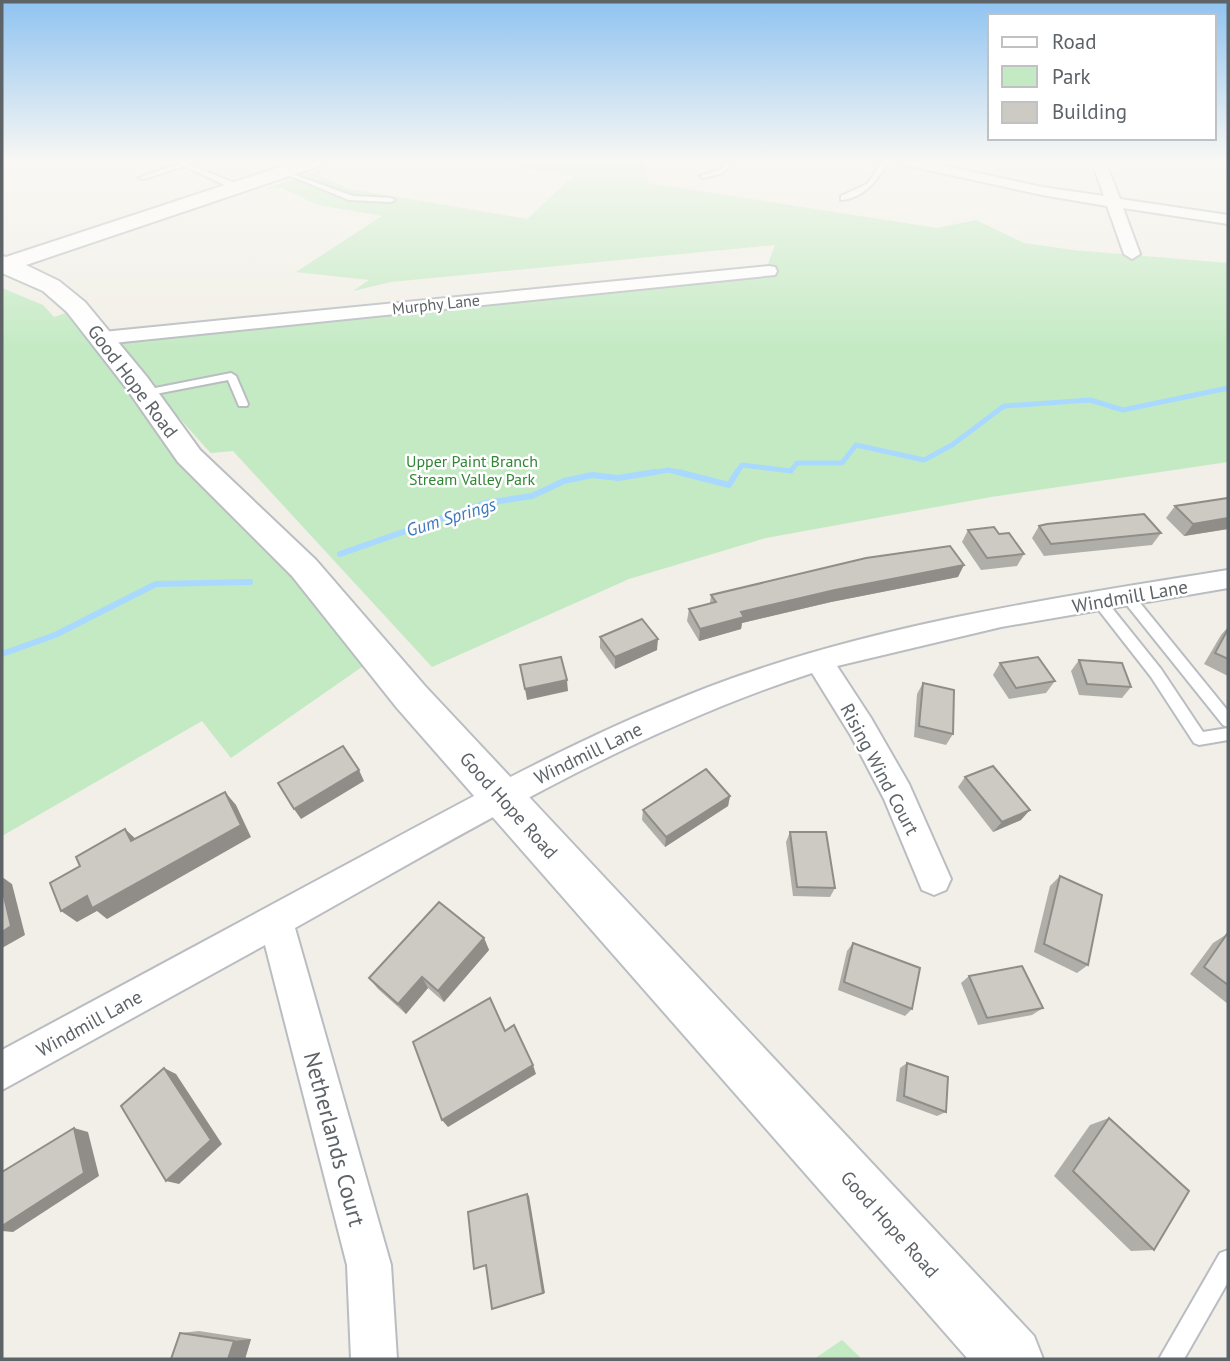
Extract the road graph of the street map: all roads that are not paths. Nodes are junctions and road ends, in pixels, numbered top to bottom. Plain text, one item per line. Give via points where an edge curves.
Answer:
1 (122, 225) edge
2 (1123, 225) edge
3 (1132, 254) dead end
4 (3, 264) edge
5 (769, 271) dead end
6 (103, 338) junction
7 (145, 393) junction
8 (243, 404) dead end
9 (1228, 579) edge
10 (1113, 598) junction
11 (820, 661) junction
12 (1228, 721) edge
13 (1228, 734) edge
14 (503, 798) junction
15 (934, 879) dead end
16 (276, 921) junction
17 (2, 1071) edge
18 (1228, 1261) edge
19 (374, 1359) edge
20 (1011, 1359) edge
21 (1171, 1359) edge

1 - 4 street
2 - 3 street
4 - 6 street, Good Hope Road via 51,286
5 - 6 street, Murphy Lane
6 - 7 street, Good Hope Road
7 - 8 lane via 231,376
7 - 14 street, Good Hope Road via 189,456 304,568
9 - 10 street, Windmill Lane
10 - 11 street, Windmill Lane via 932,631
10 - 12 lane
10 - 13 lane via 1199,739
11 - 14 street, Windmill Lane via 615,737
11 - 15 street, Rising Wind Court via 898,794
14 - 16 street, Windmill Lane
14 - 20 street, Good Hope Road
16 - 17 street, Windmill Lane
16 - 19 street, Netherlands Court via 369,1265
18 - 21 lane

